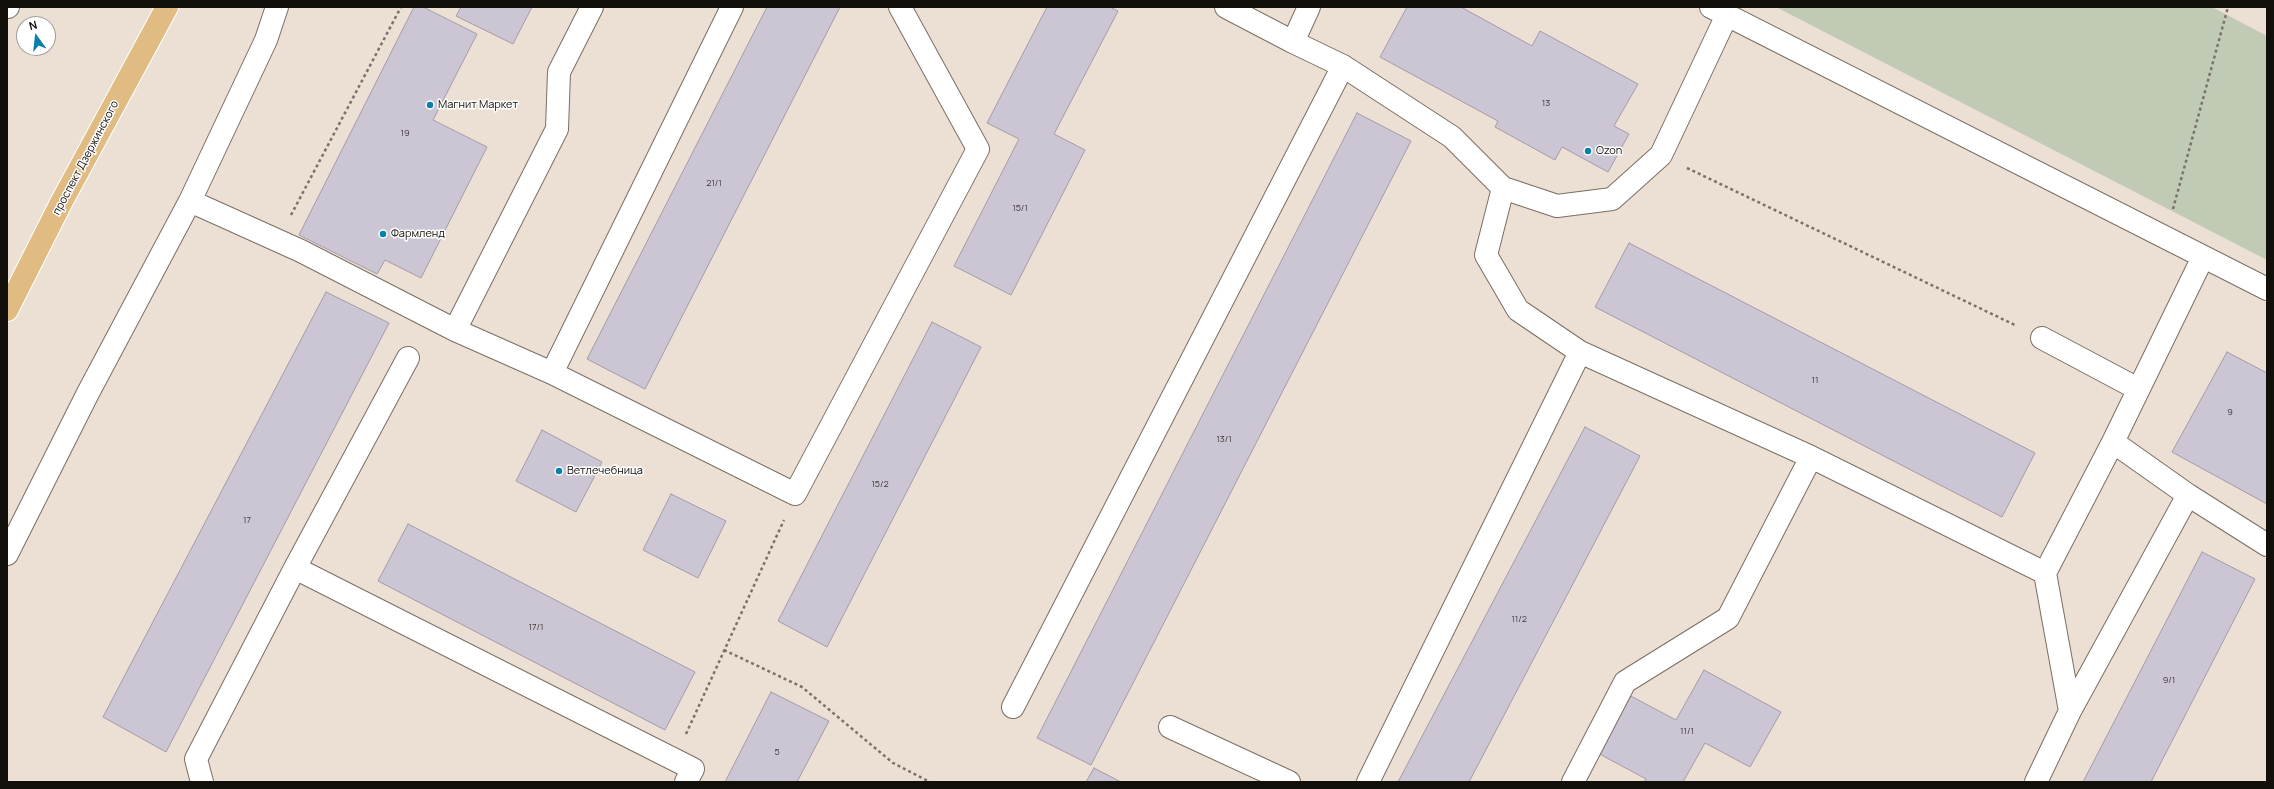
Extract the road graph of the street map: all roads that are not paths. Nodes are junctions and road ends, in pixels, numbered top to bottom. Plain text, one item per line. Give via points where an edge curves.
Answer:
1 (167, 7) edge
2 (277, 7) edge
3 (592, 7) edge
4 (732, 7) edge
5 (900, 7) edge
6 (1226, 7) edge
7 (1309, 7) edge
8 (1719, 11) edge
9 (1293, 42) junction
10 (1343, 66) junction
11 (1503, 188) junction
12 (190, 201) junction
13 (2203, 257) junction
14 (2267, 289) edge
15 (7, 310) edge
16 (455, 330) junction
17 (2042, 338) road end
18 (1580, 352) junction
19 (408, 358) dead end
20 (552, 373) junction
21 (2138, 389) junction
22 (2112, 442) junction
23 (1811, 457) junction
24 (2188, 495) junction
25 (2267, 545) edge
26 (7, 554) edge
27 (295, 568) junction
28 (2044, 572) junction
29 (1013, 707) dead end
30 (2070, 711) junction
31 (1170, 727) dead end
32 (202, 782) edge
33 (686, 782) edge
34 (1290, 782) edge
35 (1368, 782) edge
36 (1573, 782) edge
37 (2036, 782) edge

1 - 15 main road, проспект Дзержинского via 62,201
2 - 12 street via 266,40
3 - 16 street via 559,72 557,129
4 - 20 street
5 - 20 street via 978,148 795,494
6 - 9 street
7 - 9 street
8 - 11 street via 1661,155 1612,199 1556,206
8 - 13 street
9 - 10 street
10 - 11 street via 1452,137
10 - 29 street
11 - 18 street via 1486,255 1518,310
12 - 16 street via 278,241
12 - 26 street via 88,393
13 - 14 street
13 - 21 street
16 - 20 street
17 - 21 street
18 - 23 street
18 - 35 street
19 - 27 street
21 - 22 street
22 - 24 street
22 - 28 street
23 - 28 street
23 - 36 street via 1728,618 1625,682
24 - 25 street
24 - 30 street
27 - 32 street via 196,759
27 - 33 street via 693,769
28 - 30 street
30 - 37 street
31 - 34 street

